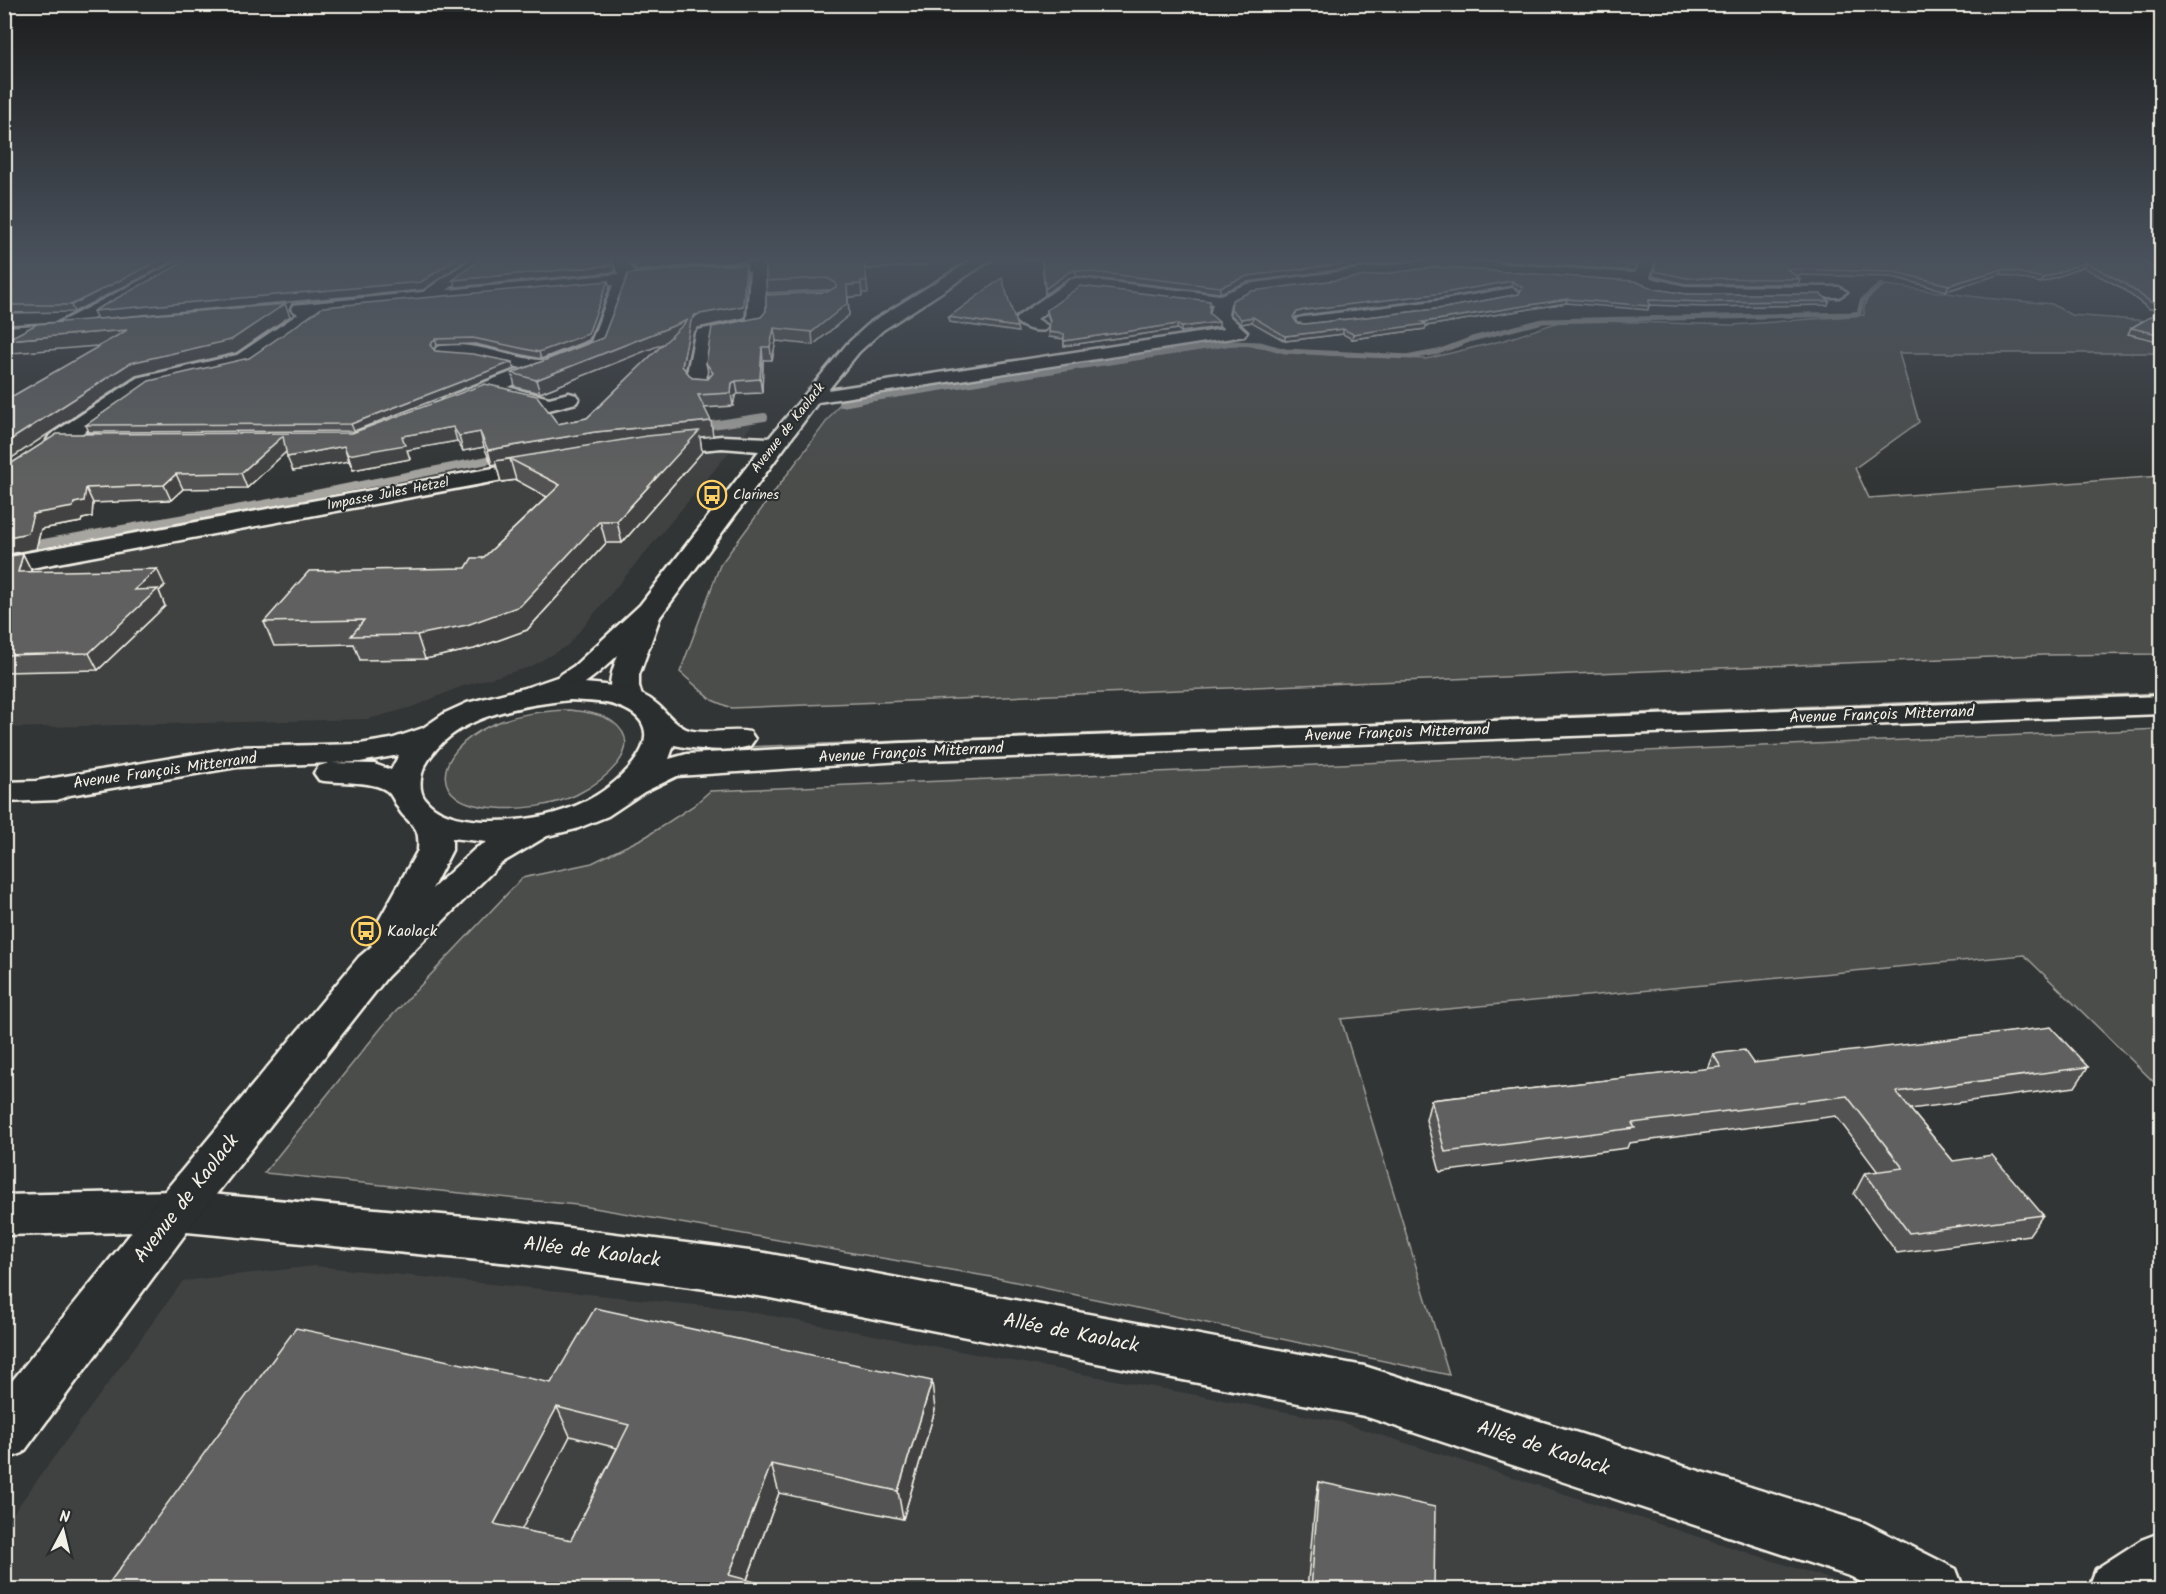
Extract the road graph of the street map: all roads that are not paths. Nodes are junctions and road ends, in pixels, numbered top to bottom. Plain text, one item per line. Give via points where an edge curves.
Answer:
1 (21, 331) edge
2 (283, 331) edge
3 (603, 331) edge
4 (716, 331) edge
5 (872, 331) edge
6 (1237, 331) edge
7 (4, 332) edge
8 (443, 351) edge
9 (543, 367) junction
10 (703, 386) edge
11 (487, 388) junction
12 (812, 396) junction
13 (569, 399) dead end
14 (433, 409) edge
15 (106, 440) edge
16 (774, 445) junction
17 (640, 450) edge
18 (561, 463) edge
19 (4, 565) edge
20 (650, 611) junction
21 (2162, 687) edge
22 (535, 694) junction
23 (628, 700) junction
24 (2162, 705) edge
25 (656, 722) junction
26 (437, 732) junction
27 (636, 783) junction
28 (404, 787) junction
29 (20, 791) edge
30 (430, 820) junction
31 (538, 827) junction
32 (373, 967) junction
33 (176, 1211) junction
34 (4, 1215) edge
35 (4, 1434) edge
36 (2162, 1561) edge
37 (1935, 1590) edge
38 (2117, 1590) edge

1 - 7 street
2 - 15 street via 243,359 144,382 49,446
3 - 9 street via 599,345
4 - 10 street via 704,334 696,378
5 - 12 street, Avenue de Kaolack
6 - 12 street
8 - 9 street via 476,352
9 - 11 street
11 - 13 street via 549,404
11 - 14 street
12 - 16 street, Avenue de Kaolack
16 - 17 street via 722,442
16 - 20 street, Avenue de Kaolack
18 - 19 street, Impasse Jules Hetzel
20 - 22 street, Avenue de Kaolack via 584,672 567,683
20 - 23 street, Avenue de Kaolack via 625,675
21 - 25 street, Avenue François Mitterrand via 695,740 676,736
22 - 23 street via 591,692
22 - 26 street via 472,712
23 - 25 street, Avenue François Mitterrand
24 - 27 street, Avenue François Mitterrand via 890,753 687,764
25 - 27 street via 661,741 654,762
26 - 28 street via 411,759
26 - 29 street, Avenue François Mitterrand via 416,742 360,753 237,758
27 - 31 street via 609,802 576,817
28 - 29 street, Avenue François Mitterrand via 374,774 350,773
28 - 30 street via 412,805
30 - 31 street via 460,829 497,832
30 - 32 street, Avenue de Kaolack via 435,850
31 - 32 street, Avenue de Kaolack via 489,856
32 - 33 street, Avenue de Kaolack
33 - 34 street, Allée de Kaolack
33 - 35 street, Avenue de Kaolack
33 - 37 street, Allée de Kaolack via 520,1243 765,1275 1364,1391 1865,1552
36 - 38 street

